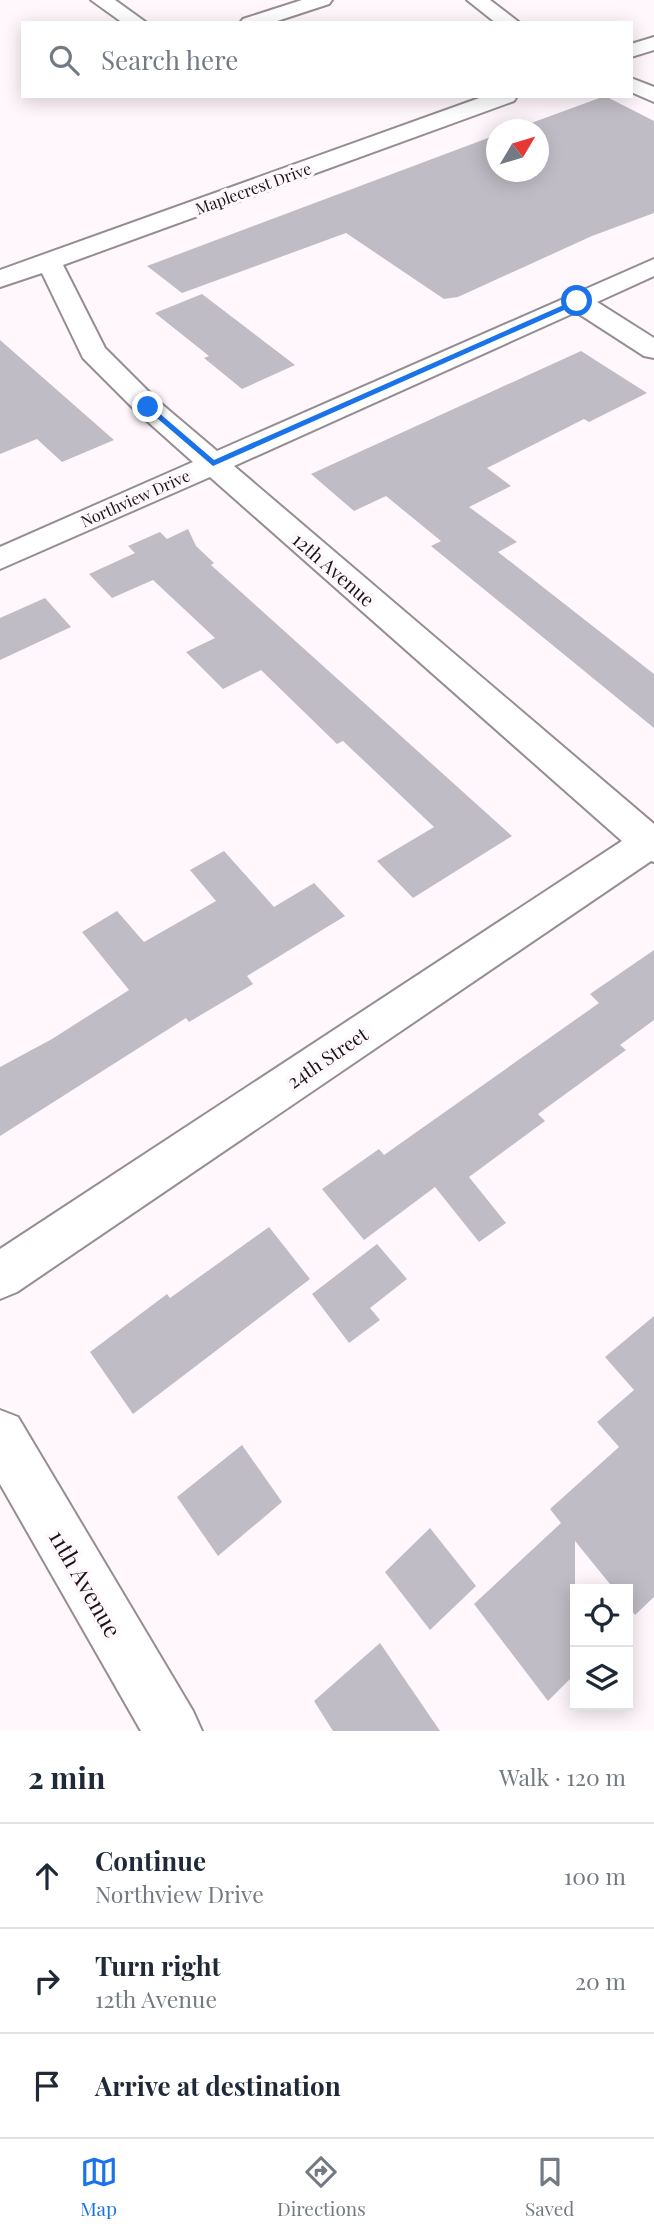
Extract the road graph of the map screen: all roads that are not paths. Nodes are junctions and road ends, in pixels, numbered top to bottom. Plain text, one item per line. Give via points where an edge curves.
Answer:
1 (102, 0) edge
2 (322, 0) edge
3 (477, 0) edge
4 (134, 21) edge
5 (256, 21) edge
6 (507, 21) edge
7 (654, 43) edge
8 (633, 50) edge
9 (633, 85) edge
10 (654, 95) edge
11 (500, 98) edge
12 (50, 261) junction
13 (654, 267) edge
14 (0, 279) edge
15 (577, 301) junction
16 (654, 350) edge
17 (213, 464) junction
18 (0, 559) edge
19 (652, 843) edge
20 (0, 1276) edge
21 (0, 1435) edge
22 (173, 1731) edge

1 - 4 street
2 - 5 street
3 - 6 street
7 - 8 street
9 - 10 street
11 - 12 street, Maplecrest Drive
12 - 14 street, Maplecrest Drive
12 - 17 street, 12th Avenue via 93,352
13 - 15 street, Northview Drive
15 - 16 street
15 - 17 street, Northview Drive
17 - 18 street, Northview Drive
17 - 19 street, 12th Avenue
19 - 20 street, 24th Street
21 - 22 street, 11th Avenue

